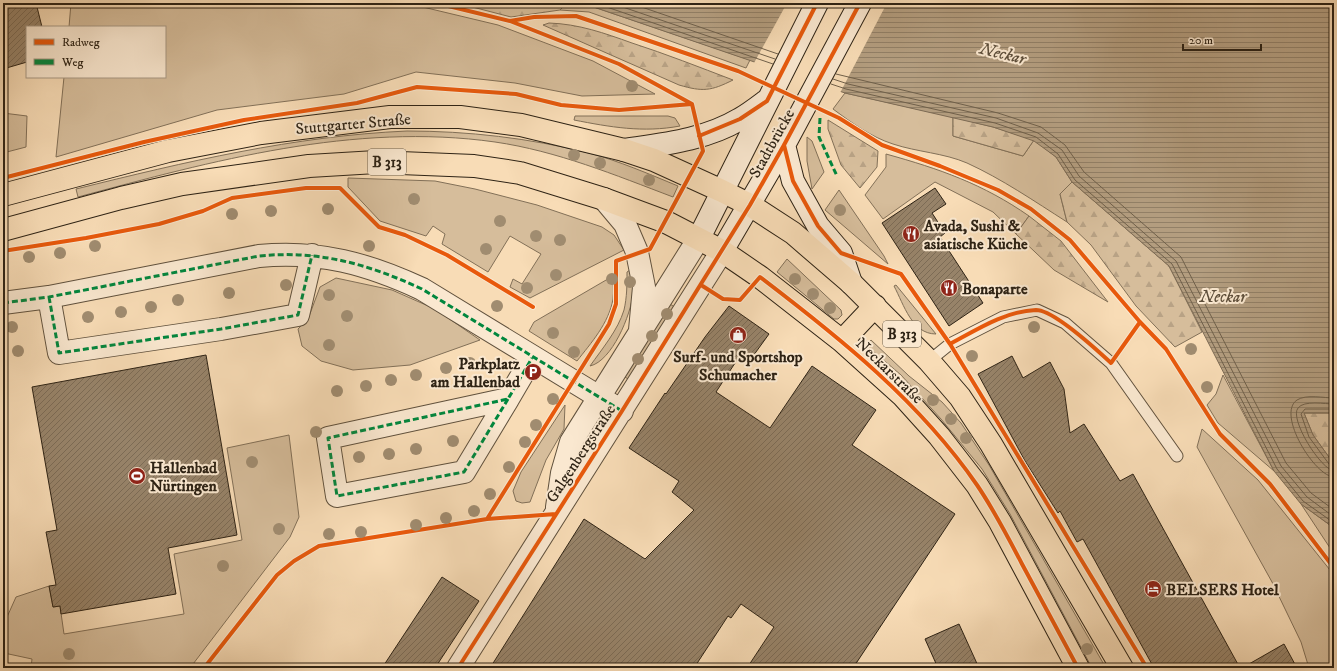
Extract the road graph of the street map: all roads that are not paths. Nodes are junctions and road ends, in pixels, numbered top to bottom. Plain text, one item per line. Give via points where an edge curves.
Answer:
1 (817, 3) edge
2 (860, 3) edge
3 (767, 101) junction
4 (784, 145) junction
5 (624, 150) junction
6 (722, 191) junction
7 (3, 194) edge
8 (604, 199) junction
9 (750, 206) junction
10 (3, 230) edge
11 (699, 238) junction
12 (722, 251) junction
13 (312, 255) junction
14 (850, 283) junction
15 (49, 296) junction
16 (3, 304) edge
17 (875, 306) junction
18 (640, 333) junction
19 (842, 341) junction
20 (532, 358) junction
21 (929, 361) junction
22 (599, 397) junction
23 (508, 399) junction
24 (622, 411) junction
25 (1177, 456) dead end
26 (556, 514) junction
27 (458, 668) edge
28 (1078, 668) edge
29 (1122, 668) edge

1 - 3 street, Stadtbrücke
2 - 4 street, Stadtbrücke
3 - 5 street via 740,119 699,136
3 - 6 street, Stadtbrücke
4 - 9 street, Stadtbrücke
4 - 14 street via 793,181 818,226 842,253
5 - 6 main road, Stuttgarter Straße / B 313 via 654,160
5 - 7 main road, Stuttgarter Straße / B 313 via 521,125 460,117 390,116 261,133 168,151
6 - 9 main road, Neckarstraße / B 313
6 - 11 street, Stadtbrücke
8 - 10 main road, B 313 via 520,173 474,166 376,162 309,166 182,184
8 - 11 main road, B 313 via 666,222
8 - 18 street, Galgenbergstraße via 625,224 637,252 644,287
9 - 12 street, Stadtbrücke
9 - 14 main road, Neckarstraße / B 313 via 793,233
11 - 12 main road, B 313
11 - 18 street, Galgenbergstraße
12 - 19 main road, Neckarstraße / B 313
12 - 24 street, Galgenbergstraße
13 - 15 street via 258,256
13 - 15 street via 298,315 221,329 59,353
13 - 20 street via 370,268 422,289
14 - 17 main road, Neckarstraße / B 313
15 - 16 street
17 - 19 main road
17 - 21 main road, Neckarstraße / B 313
18 - 22 street, Galgenbergstraße
19 - 28 main road, Neckarstraße / B 313 via 902,395 939,436 977,485 1000,522
20 - 22 street
20 - 23 street
21 - 25 lane via 950,344 1003,317 1037,310 1065,323 1111,363
21 - 29 main road, Neckarstraße / B 313 via 960,397 991,444
22 - 24 street
22 - 26 street, Galgenbergstraße via 571,442 562,473
23 - 23 street via 464,472 337,496 328,438
24 - 26 street, Galgenbergstraße
26 - 27 street, Galgenbergstraße

